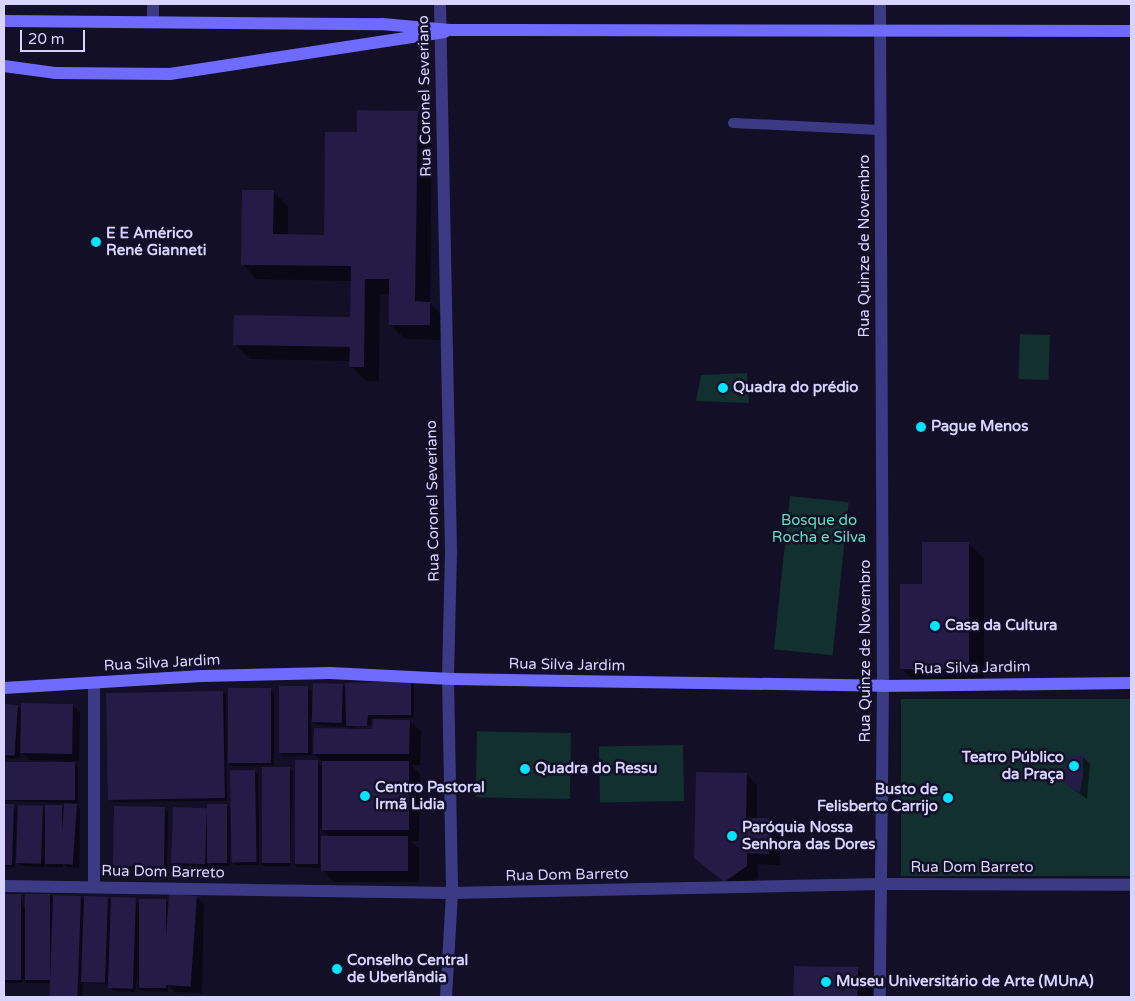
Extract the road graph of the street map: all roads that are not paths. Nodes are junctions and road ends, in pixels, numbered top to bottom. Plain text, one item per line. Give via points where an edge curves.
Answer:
1 (153, 4) edge
2 (440, 4) edge
3 (880, 4) edge
4 (4, 21) edge
5 (153, 22) junction
6 (879, 29) junction
7 (443, 30) junction
8 (1131, 31) edge
9 (4, 66) edge
10 (733, 122) dead end
11 (880, 130) junction
12 (448, 679) junction
13 (94, 683) junction
14 (1131, 683) edge
15 (884, 686) junction
16 (4, 688) edge
17 (883, 884) junction
18 (1131, 885) edge
19 (4, 886) edge
20 (94, 887) junction
21 (452, 893) junction
22 (446, 997) edge
23 (880, 997) edge

1 - 5 street
2 - 7 street, Rua Coronel Severiano
3 - 6 street, Rua Quinze de Novembro
4 - 5 street
5 - 7 street via 382,24
6 - 7 street
6 - 8 street
6 - 11 street, Rua Quinze de Novembro
7 - 9 street via 170,74 55,73
7 - 12 street, Rua Coronel Severiano via 451,553
10 - 11 lane
11 - 15 street, Rua Quinze de Novembro
12 - 13 street, Rua Silva Jardim via 330,673
12 - 15 street, Rua Silva Jardim
12 - 21 street, Rua Coronel Severiano
13 - 16 street, Rua Silva Jardim
13 - 20 street
14 - 15 street, Rua Silva Jardim
15 - 17 street, Rua Quinze de Novembro
17 - 18 street, Rua Dom Barreto
17 - 21 street, Rua Dom Barreto
17 - 23 street, Rua Quinze de Novembro
19 - 20 street, Rua Dom Barreto
20 - 21 street, Rua Dom Barreto
21 - 22 street, Rua Coronel Severiano

